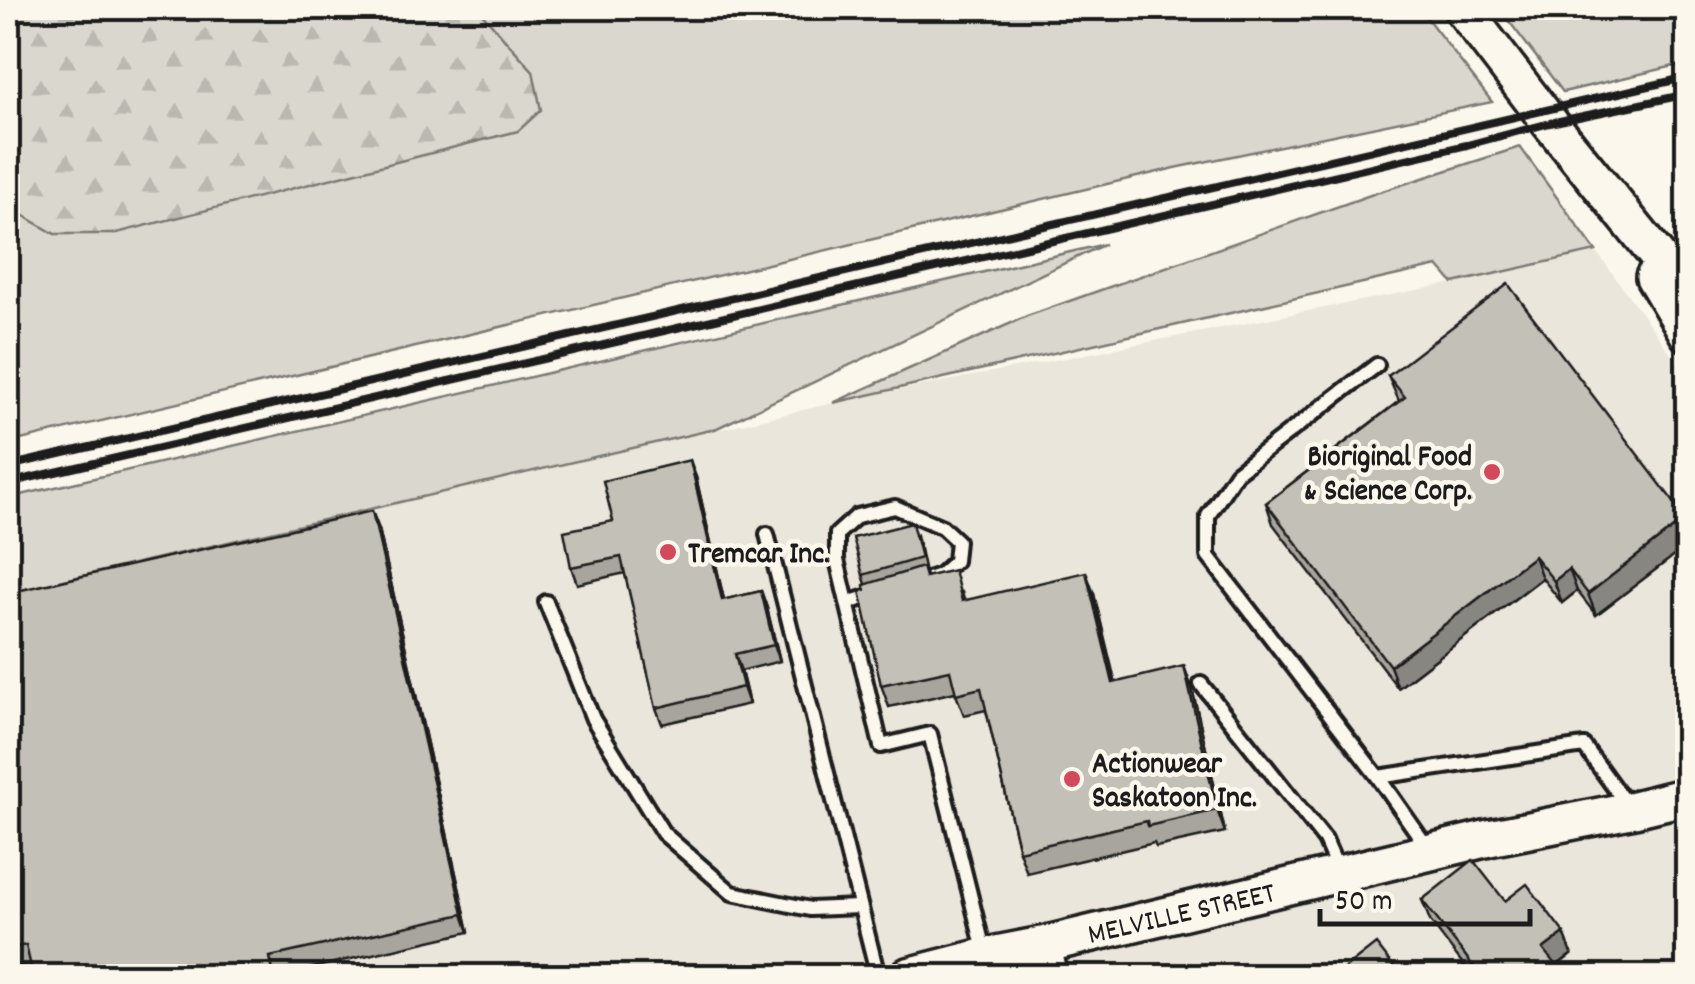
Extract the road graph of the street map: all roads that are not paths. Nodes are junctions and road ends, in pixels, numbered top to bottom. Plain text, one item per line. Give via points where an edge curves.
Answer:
1 (1462, 8) edge
2 (1597, 182) junction
3 (1688, 294) edge
4 (1688, 334) edge
5 (1377, 365) dead end
6 (767, 534) dead end
7 (922, 581) edge
8 (884, 592) edge
9 (546, 602) dead end
10 (848, 603) junction
11 (1200, 684) dead end
12 (1378, 777) junction
13 (1685, 796) edge
14 (1630, 810) junction
15 (1431, 854) junction
16 (1340, 874) junction
17 (859, 908) junction
18 (986, 956) junction
19 (1051, 960) edge
20 (878, 976) edge
21 (908, 976) edge

1 - 2 street
2 - 3 street
2 - 4 street
5 - 12 lane via 1236,473 1208,516 1208,556
6 - 17 lane
7 - 10 lane via 955,561 957,541 942,527 895,508 857,516 837,534
8 - 10 lane
9 - 17 lane via 593,719 663,832 732,893 810,910
10 - 18 lane via 881,746 930,734
11 - 16 lane via 1325,840
12 - 14 lane via 1584,746
12 - 15 lane
13 - 14 street, MELVILLE STREET
14 - 15 street, MELVILLE STREET
15 - 16 street, MELVILLE STREET
16 - 19 street, MELVILLE STREET
17 - 20 lane
18 - 19 street, MELVILLE STREET
18 - 21 street, MELVILLE STREET

